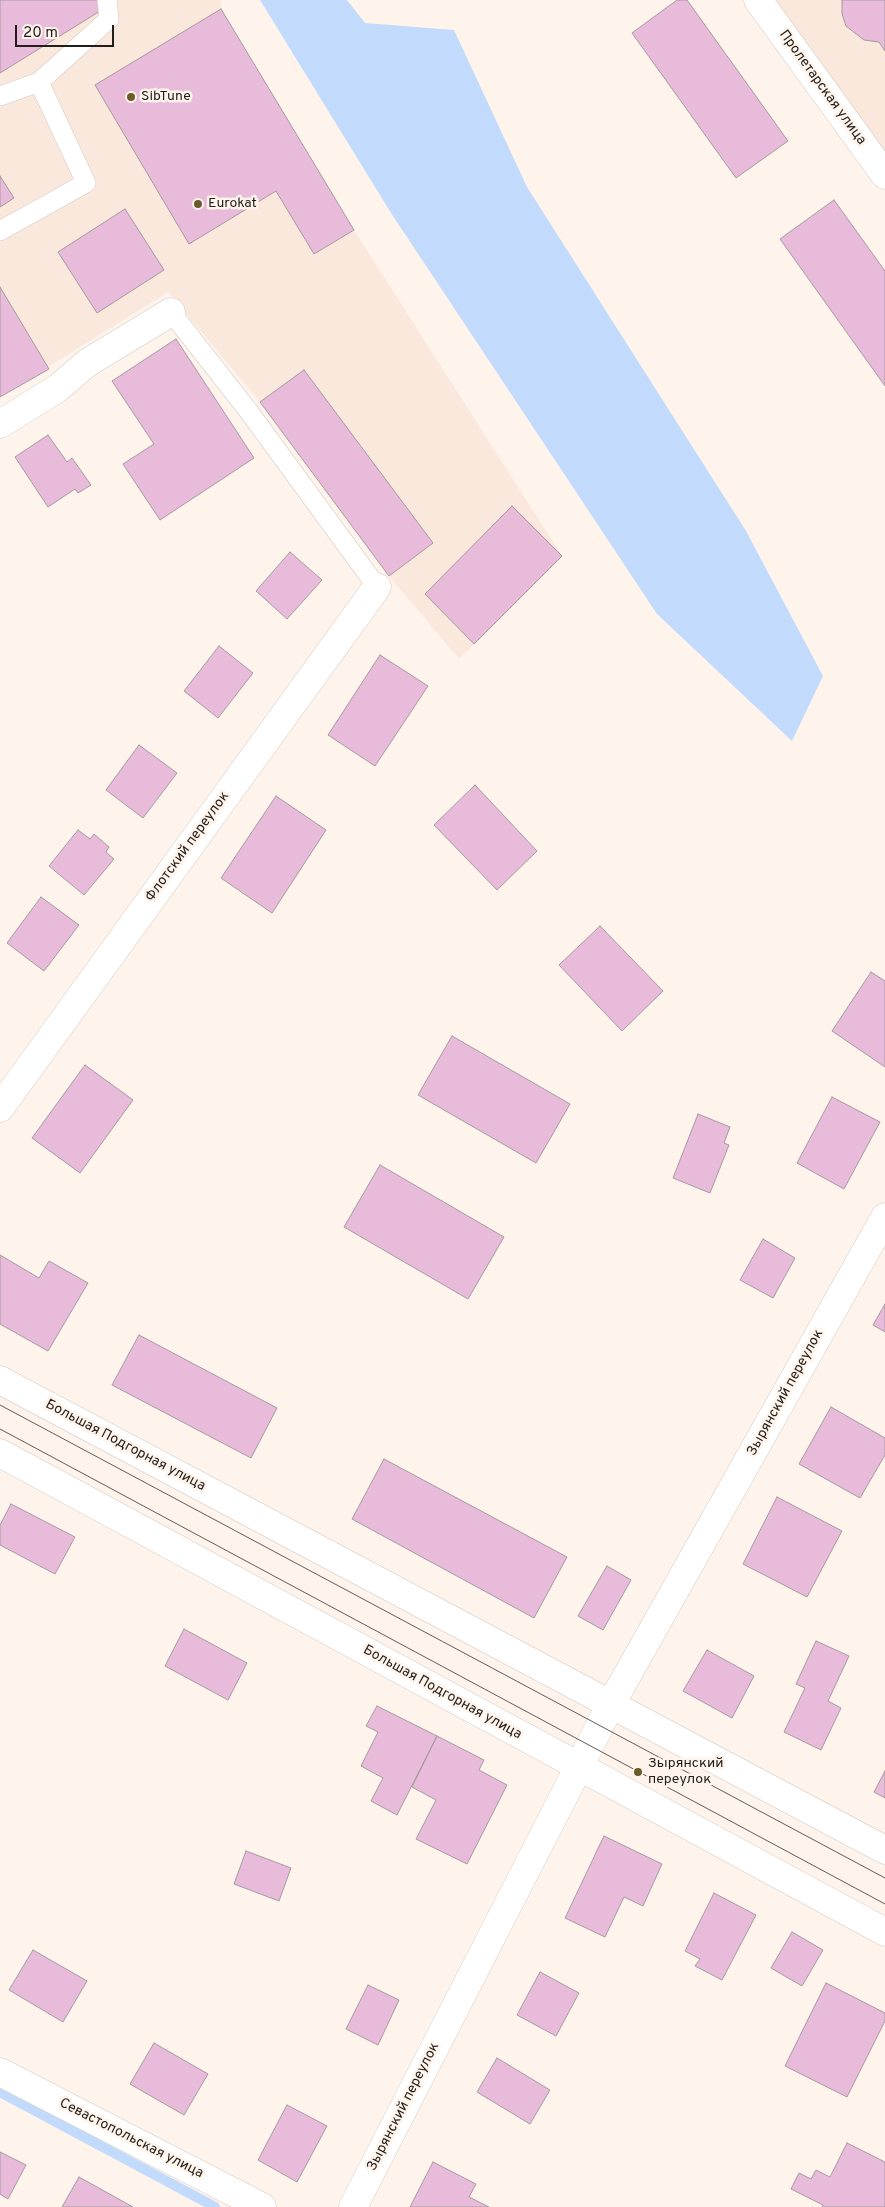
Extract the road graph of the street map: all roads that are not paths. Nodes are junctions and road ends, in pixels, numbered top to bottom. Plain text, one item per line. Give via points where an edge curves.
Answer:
1 (107, 0) edge
2 (758, 0) edge
3 (39, 82) junction
4 (0, 96) edge
5 (885, 175) edge
6 (0, 231) edge
7 (171, 312) joint
8 (0, 424) edge
9 (377, 587) joint
10 (0, 1108) edge
11 (885, 1217) edge
12 (0, 1380) edge
13 (2, 1460) edge
14 (612, 1704) junction
15 (579, 1768) junction
16 (885, 1850) edge
17 (885, 1932) edge
18 (0, 2072) edge
19 (262, 2207) edge
20 (353, 2207) edge

1 - 3 lane via 109,19
2 - 5 street, Пролетарская улица
3 - 4 lane
3 - 6 lane via 86,183
7 - 8 street via 87,362 58,388
7 - 9 lane via 250,413
9 - 10 street, Флотский переулок
11 - 14 street, Зырянский переулок
12 - 14 street, Большая Подгорная улица
13 - 15 street, Большая Подгорная улица
14 - 15 street, Зырянский переулок
14 - 16 street, Большая Подгорная улица
15 - 17 street, Большая Подгорная улица
15 - 20 street, Зырянский переулок
18 - 19 street, Севастопольская улица

